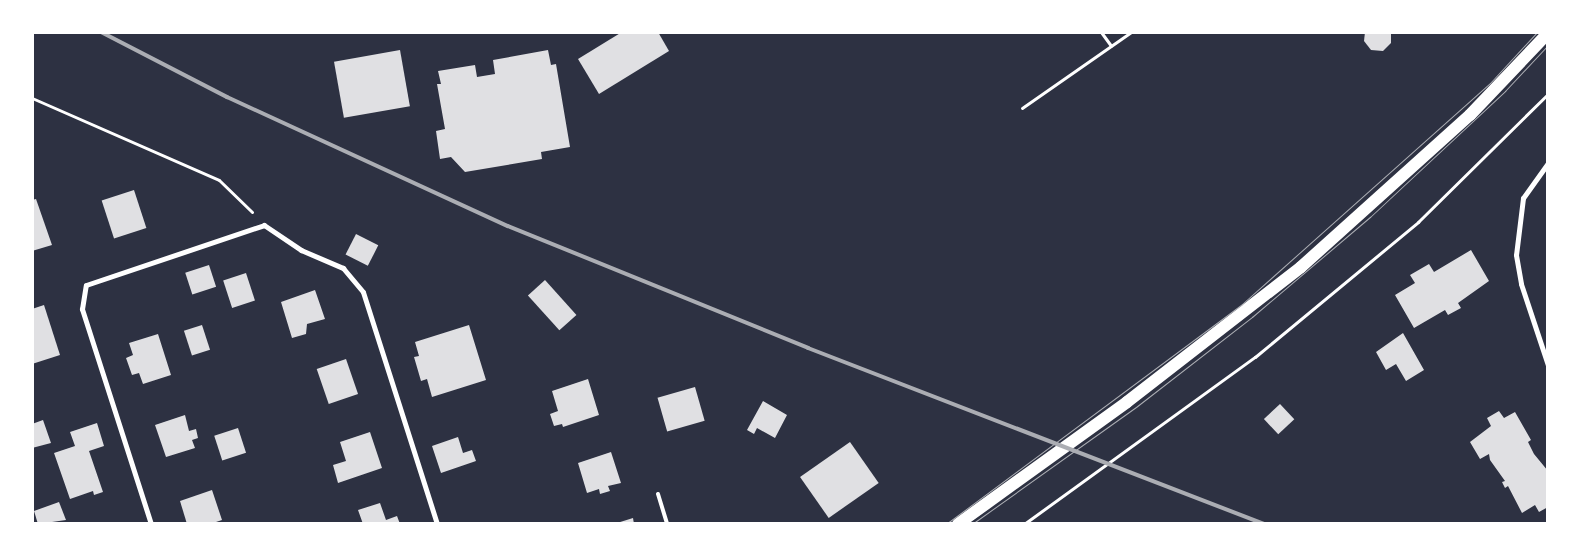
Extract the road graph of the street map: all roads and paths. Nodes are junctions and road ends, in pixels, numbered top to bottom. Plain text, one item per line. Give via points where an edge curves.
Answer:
1 (1101, 32) edge
2 (1130, 32) edge
3 (1548, 33) edge
4 (1111, 46) junction
5 (1548, 94) edge
6 (32, 98) edge
7 (1022, 108) dead end
8 (1548, 163) edge
9 (264, 225) junction
10 (1548, 365) edge
11 (658, 494) dead end
12 (151, 524) edge
13 (437, 524) edge
14 (667, 524) edge
15 (958, 524) edge
16 (1024, 524) edge

1 - 4 path
2 - 4 path
3 - 15 main road via 1470,115 1301,267 1105,417
4 - 7 path
5 - 16 path via 1418,222 1255,357
6 - 9 path via 218,180
8 - 10 street via 1523,198 1516,255 1521,284
9 - 12 street via 86,285 82,309
9 - 13 street via 301,250 343,268 363,292
11 - 14 lane

